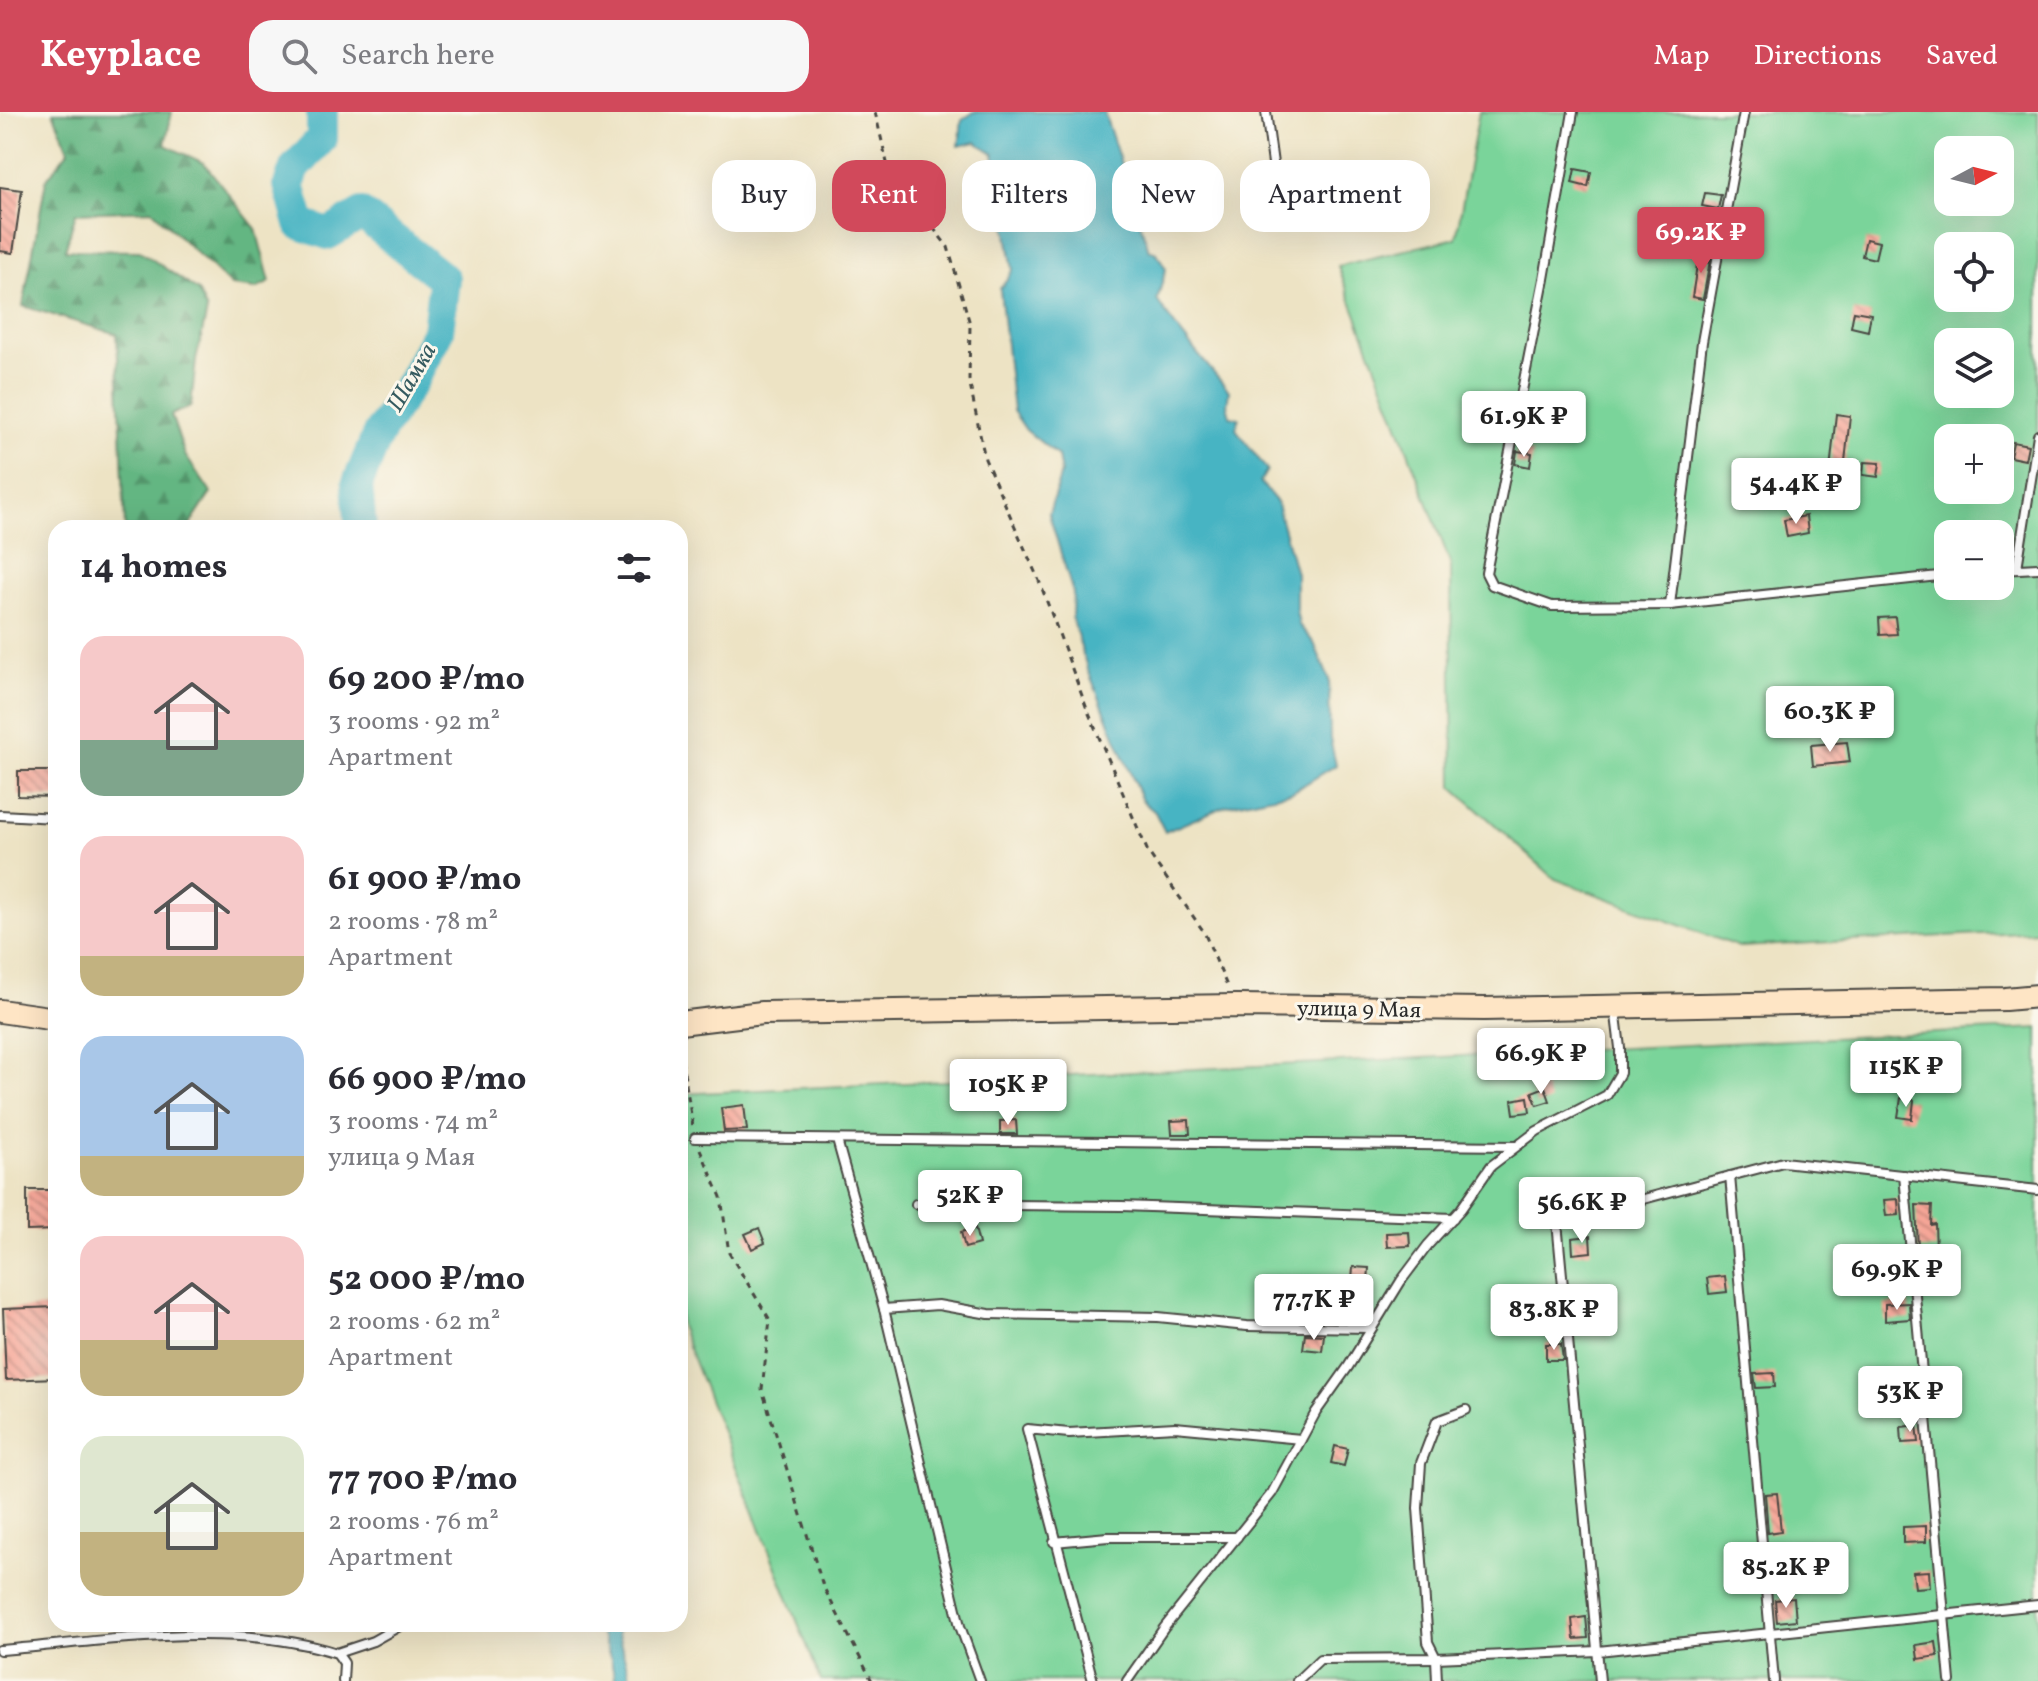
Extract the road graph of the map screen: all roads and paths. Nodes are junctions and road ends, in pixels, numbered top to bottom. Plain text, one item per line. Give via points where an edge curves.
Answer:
1 (875, 112) edge
2 (1266, 112) edge
3 (1573, 112) edge
4 (1744, 112) edge
5 (1272, 160) edge
6 (2038, 435) edge
7 (2014, 568) edge
8 (2017, 568) junction
9 (2038, 568) edge
10 (1934, 577) edge
11 (1670, 605) junction
12 (0, 815) edge
13 (48, 818) edge
14 (2038, 996) edge
15 (1236, 1006) junction
16 (1615, 1006) junction
17 (0, 1011) edge
18 (48, 1018) edge
19 (688, 1022) edge
20 (688, 1096) edge
21 (695, 1138) junction
22 (837, 1140) junction
23 (1517, 1146) junction
24 (1904, 1175) junction
25 (1730, 1176) junction
26 (2038, 1190) edge
27 (916, 1204) dead end
28 (1453, 1218) junction
29 (884, 1309) junction
30 (1370, 1328) junction
31 (1466, 1410) dead end
32 (1301, 1439) junction
33 (1237, 1537) junction
34 (1054, 1542) junction
35 (2038, 1605) edge
36 (1944, 1615) junction
37 (389, 1632) edge
38 (1769, 1633) junction
39 (0, 1650) edge
40 (1598, 1651) junction
41 (337, 1653) junction
42 (1436, 1658) junction
43 (343, 1681) edge
44 (872, 1681) edge
45 (980, 1681) edge
46 (1093, 1681) edge
47 (1127, 1681) edge
48 (1297, 1681) edge
49 (1437, 1681) edge
50 (1600, 1681) edge
51 (1774, 1681) edge
52 (1950, 1681) edge

1 - 15 path via 889,171 948,247 970,324 969,380 985,459 1148,852 1204,932
2 - 5 lane
3 - 11 lane via 1486,573 1492,585 1552,606
4 - 11 lane via 1702,342
6 - 8 lane
7 - 8 lane
8 - 9 lane
10 - 11 lane
12 - 13 lane
14 - 16 main road, улица 9 Мая
15 - 16 main road, улица 9 Мая
15 - 19 main road, улица 9 Мая via 762,1013
16 - 23 lane via 1620,1073 1607,1095
17 - 18 main road
20 - 21 path
21 - 22 lane
21 - 44 path via 721,1197 729,1253 770,1320 762,1389 823,1586
22 - 23 lane
22 - 29 lane
23 - 28 lane via 1491,1166
24 - 25 lane via 1783,1162
24 - 26 lane
24 - 36 lane
25 - 38 lane
25 - 40 lane via 1557,1222
27 - 28 lane
28 - 30 lane
29 - 30 lane via 938,1305 989,1314
29 - 45 lane via 960,1626
30 - 32 lane
31 - 42 lane via 1437,1421 1421,1463 1419,1522 1428,1642
32 - 33 lane via 1272,1493
32 - 34 lane via 1175,1427 1069,1433 1027,1429
33 - 34 lane
33 - 47 lane
34 - 46 lane
35 - 36 lane
36 - 38 lane
36 - 52 lane
37 - 41 lane
38 - 40 lane
38 - 51 lane
39 - 41 lane via 181,1635 258,1639
40 - 42 lane
40 - 50 lane
41 - 43 lane via 344,1663
42 - 48 lane via 1320,1659
42 - 49 lane

